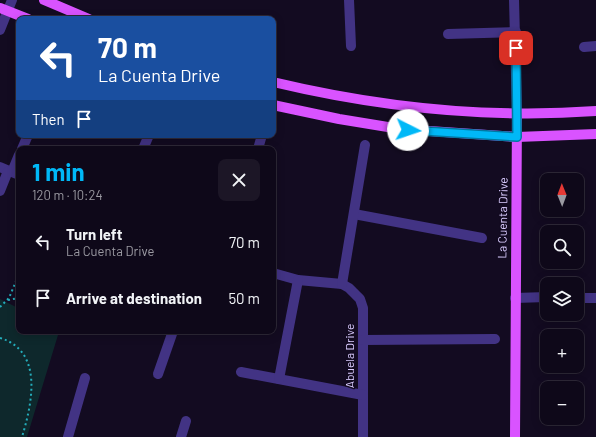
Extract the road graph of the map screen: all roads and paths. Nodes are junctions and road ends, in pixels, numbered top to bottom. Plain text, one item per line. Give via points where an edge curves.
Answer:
1 (12, 0) edge
2 (44, 0) edge
3 (349, 0) edge
4 (514, 0) edge
5 (4, 9) edge
6 (21, 16) edge
7 (82, 16) edge
8 (0, 30) edge
9 (516, 32) junction
10 (448, 34) dead end
11 (351, 46) dead end
12 (596, 46) edge
13 (584, 47) dead end
14 (276, 83) edge
15 (276, 106) edge
16 (596, 111) edge
17 (517, 114) junction
18 (596, 134) edge
19 (517, 137) junction
20 (365, 145) dead end
21 (16, 160) edge
22 (10, 171) edge
23 (0, 190) edge
24 (354, 214) junction
25 (482, 238) dead end
26 (276, 274) edge
27 (298, 280) junction
28 (16, 281) edge
29 (342, 284) junction
30 (540, 297) edge
31 (515, 298) junction
32 (584, 298) edge
33 (596, 298) edge
34 (16, 299) edge
35 (8, 300) junction
36 (0, 307) edge
37 (172, 334) edge
38 (0, 338) edge
39 (495, 339) dead end
40 (363, 340) junction
41 (241, 372) dead end
42 (158, 374) dead end
43 (85, 378) dead end
44 (279, 379) junction
45 (363, 395) junction
46 (186, 421) dead end
47 (22, 437) edge
48 (68, 437) edge
49 (181, 437) edge
50 (363, 437) edge
51 (515, 437) edge

1 - 5 street
2 - 7 main road
3 - 11 street
4 - 9 street, La Cuenta Drive
5 - 6 main road
5 - 8 street
9 - 10 street
9 - 17 street, La Cuenta Drive
12 - 13 street
14 - 17 main road via 402,106
15 - 19 main road via 339,120 400,129
16 - 17 main road
17 - 19 main road, La Cuenta Drive
18 - 19 main road
19 - 31 main road, La Cuenta Drive
20 - 24 street
21 - 22 street
22 - 23 street
24 - 25 street
24 - 29 street
26 - 27 street
27 - 29 street
27 - 44 street
28 - 35 path
29 - 40 street, Abuela Drive via 360,299
30 - 31 street
31 - 51 main road, La Cuenta Drive
32 - 33 street
34 - 35 path
35 - 36 path
37 - 42 street
38 - 47 path via 23,351 32,378
39 - 40 street
40 - 45 street, Abuela Drive
41 - 44 street
43 - 48 street
44 - 45 street
45 - 50 street, Abuela Drive
46 - 49 street

